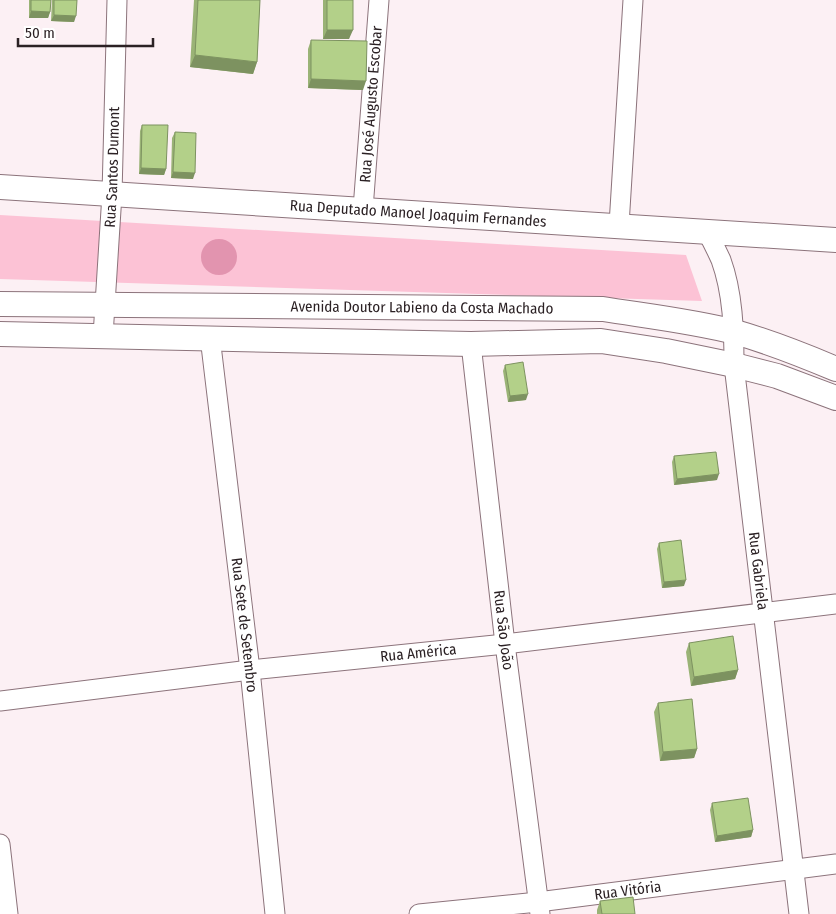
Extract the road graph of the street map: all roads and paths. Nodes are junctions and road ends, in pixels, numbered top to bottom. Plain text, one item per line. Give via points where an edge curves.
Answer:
1 (117, 0) edge
2 (379, 0) edge
3 (633, 0) edge
4 (0, 187) edge
5 (112, 194) junction
6 (363, 210) junction
7 (619, 225) junction
8 (707, 232) junction
9 (836, 240) edge
10 (0, 304) edge
11 (104, 305) junction
12 (734, 332) junction
13 (0, 334) edge
14 (103, 336) junction
15 (210, 337) junction
16 (471, 344) junction
17 (734, 366) junction
18 (836, 368) edge
19 (836, 398) edge
20 (836, 604) edge
21 (765, 612) junction
22 (505, 644) junction
23 (250, 670) junction
24 (0, 702) edge
25 (0, 844) edge
26 (836, 864) edge
27 (795, 869) junction
28 (539, 908) edge
29 (8, 914) edge
30 (275, 914) edge
31 (419, 914) edge
32 (799, 914) edge

1 - 5 street, Rua Santos Dumont
2 - 6 street, Rua José Augusto Escobar
3 - 7 street
4 - 5 main road, Rua Deputado Manoel Joaquim Fernandes
5 - 6 main road, Rua Deputado Manoel Joaquim Fernandes
5 - 11 street, Rua Santos Dumont
6 - 7 main road, Rua Deputado Manoel Joaquim Fernandes
7 - 8 main road, Rua Deputado Manoel Joaquim Fernandes
8 - 9 main road, Rua Deputado Manoel Joaquim Fernandes
8 - 12 street, Rua Gabriela via 721,261
10 - 11 main road, Avenida Doutor Labieno da Costa Machado
11 - 12 main road, Avenida Doutor Labieno da Costa Machado via 603,309
11 - 14 street, Rua Santos Dumont
12 - 17 street, Rua Gabriela
12 - 18 main road, Avenida Doutor Labieno da Costa Machado
13 - 14 main road, Avenida Doutor Labieno da Costa Machado
14 - 15 main road, Avenida Doutor Labieno da Costa Machado
15 - 16 main road, Avenida Doutor Labieno da Costa Machado
15 - 23 street, Rua Sete de Setembro
16 - 17 main road, Avenida Doutor Labieno da Costa Machado via 601,342 666,351
16 - 22 street, Rua São João
17 - 19 main road, Avenida Doutor Labieno da Costa Machado via 777,376
17 - 21 street, Rua Gabriela
20 - 21 street, Rua América
21 - 22 street, Rua América
21 - 27 street, Rua Gabriela
22 - 23 street, Rua América
22 - 28 street, Rua São João
23 - 24 street, Rua América
23 - 30 street, Rua Sete de Setembro
25 - 29 street
26 - 27 street, Rua Vitória
27 - 28 street, Rua Vitória
27 - 32 street, Rua Gabriela
28 - 31 street, Rua Vitória

